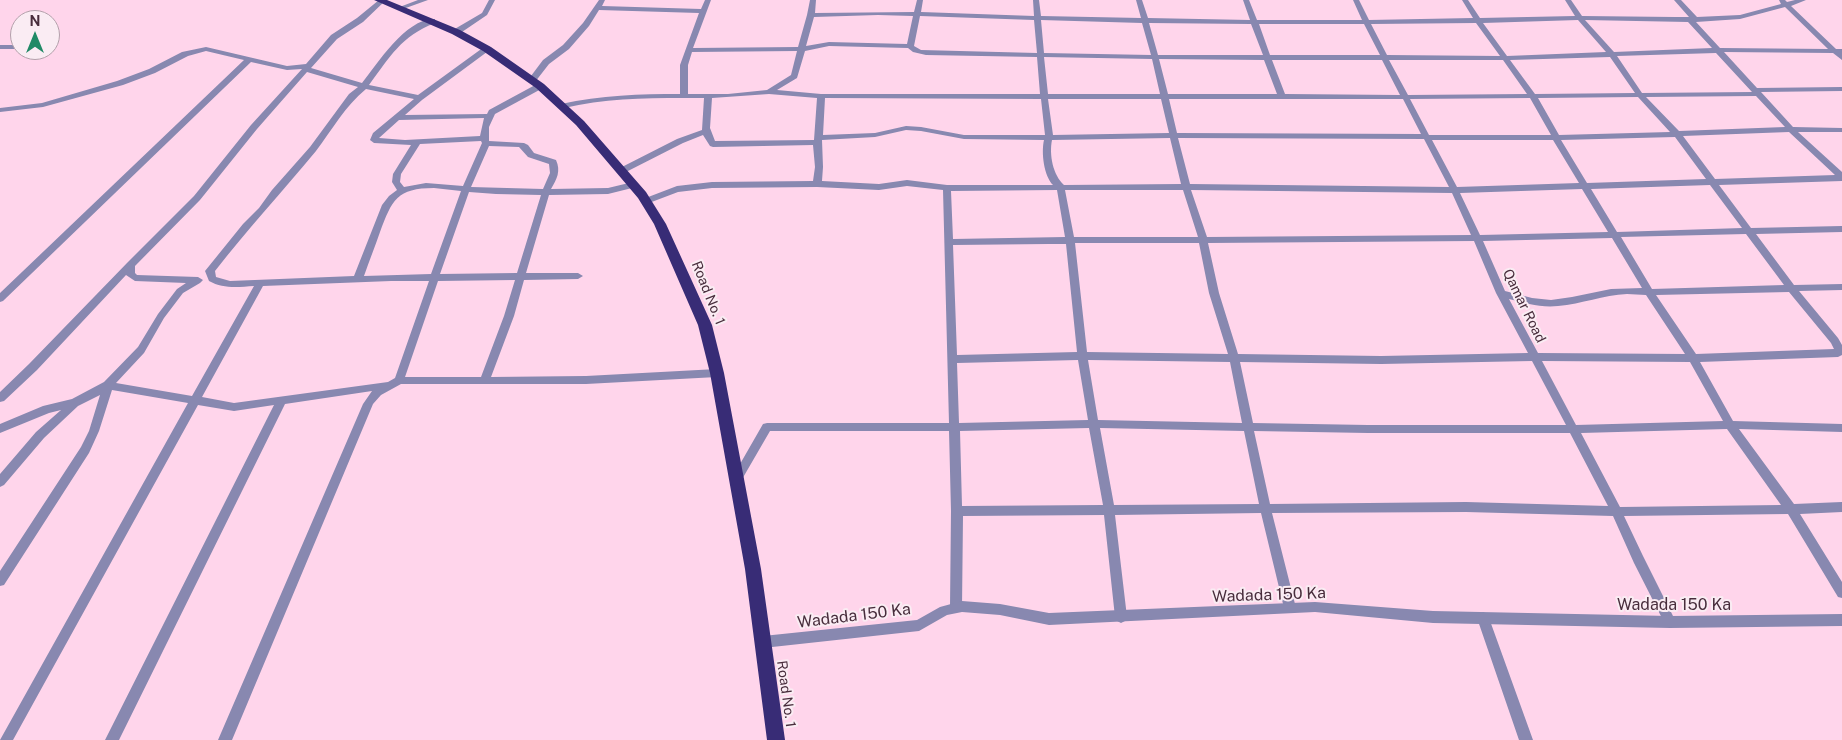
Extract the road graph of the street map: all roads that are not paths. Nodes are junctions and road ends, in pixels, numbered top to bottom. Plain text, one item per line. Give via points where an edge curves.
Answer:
1 (381, 0) edge
2 (425, 0) edge
3 (492, 0) edge
4 (708, 0) edge
5 (813, 0) edge
6 (920, 0) edge
7 (1036, 0) edge
8 (1139, 0) edge
9 (1246, 0) edge
10 (1356, 0) edge
11 (1465, 0) edge
12 (1568, 0) edge
13 (1677, 0) edge
14 (1803, 0) edge
15 (1783, 2) edge
16 (600, 4) edge
17 (401, 8) junction
18 (703, 12) junction
19 (917, 13) junction
20 (811, 14) junction
21 (1038, 18) junction
22 (1580, 18) junction
23 (432, 20) junction
24 (1144, 20) junction
25 (1693, 20) junction
26 (1366, 21) junction
27 (1256, 22) junction
28 (1478, 22) junction
29 (456, 32) junction
30 (910, 46) junction
31 (487, 49) junction
32 (801, 49) junction
33 (688, 50) junction
34 (1718, 51) junction
35 (1838, 51) edge
36 (1611, 53) junction
37 (1039, 54) junction
38 (1155, 57) junction
39 (1269, 57) junction
40 (1384, 57) junction
41 (1504, 58) junction
42 (1842, 58) edge
43 (249, 59) junction
44 (307, 68) junction
45 (536, 83) junction
46 (364, 86) junction
47 (1842, 89) edge
48 (769, 92) junction
49 (1756, 92) junction
50 (1640, 95) junction
51 (684, 96) junction
52 (708, 96) junction
53 (821, 96) junction
54 (1043, 96) junction
55 (1533, 96) junction
56 (1163, 97) junction
57 (1282, 97) junction
58 (1405, 97) junction
59 (419, 98) junction
60 (564, 106) junction
61 (0, 110) edge
62 (488, 116) junction
63 (398, 118) junction
64 (1791, 129) junction
65 (1842, 130) edge
66 (706, 131) junction
67 (1677, 134) junction
68 (1173, 135) junction
69 (1049, 138) junction
70 (1426, 138) junction
71 (1556, 138) junction
72 (818, 140) junction
73 (485, 141) junction
74 (417, 142) junction
75 (621, 171) junction
76 (1842, 177) edge
77 (1711, 181) junction
78 (816, 184) junction
79 (633, 185) junction
80 (1060, 186) junction
81 (1186, 187) junction
82 (1586, 187) junction
83 (947, 188) junction
84 (466, 189) junction
85 (546, 190) junction
86 (1454, 190) junction
87 (402, 191) junction
88 (646, 201) junction
89 (1842, 229) edge
90 (1749, 231) junction
91 (1615, 234) junction
92 (1477, 238) junction
93 (1070, 239) junction
94 (1203, 240) junction
95 (950, 242) junction
96 (130, 265) junction
97 (210, 271) junction
98 (578, 276) dead end
99 (435, 277) junction
100 (522, 277) junction
101 (358, 279) junction
102 (198, 280) junction
103 (261, 282) junction
104 (1842, 287) edge
105 (1791, 288) junction
106 (1649, 292) junction
107 (1501, 293) junction
108 (0, 299) edge
109 (1840, 352) edge
110 (1082, 356) junction
111 (1534, 357) junction
112 (1693, 358) junction
113 (952, 359) junction
114 (1234, 359) junction
115 (717, 373) junction
116 (485, 380) junction
117 (397, 382) junction
118 (108, 385) junction
119 (0, 398) edge
120 (194, 400) junction
121 (282, 400) junction
122 (74, 403) junction
123 (1093, 424) junction
124 (1730, 425) junction
125 (953, 427) junction
126 (1248, 427) junction
127 (1842, 428) edge
128 (1573, 429) junction
129 (0, 430) edge
130 (737, 478) junction
131 (0, 482) edge
132 (1842, 506) edge
133 (1265, 509) junction
134 (1791, 509) junction
135 (1109, 510) junction
136 (1616, 510) junction
137 (957, 511) junction
138 (0, 581) edge
139 (1842, 593) edge
140 (956, 607) junction
141 (1290, 608) junction
142 (1121, 617) junction
143 (1483, 618) junction
144 (1842, 620) edge
145 (1670, 622) junction
146 (763, 642) junction
147 (6, 740) edge
148 (112, 740) edge
149 (225, 740) edge
150 (776, 740) edge
151 (1526, 740) edge

1 - 17 highway, Road No. 1
1 - 44 street via 334,37
2 - 17 street
3 - 29 street via 485,14
4 - 18 street
5 - 20 street
6 - 19 street
7 - 21 street
8 - 24 street
9 - 27 street
10 - 26 street, Qamar Road
11 - 28 street
12 - 22 street
13 - 25 street
14 - 15 street
15 - 25 street via 1744,16
15 - 35 street
16 - 18 street
16 - 45 street via 566,47 546,62
17 - 23 highway, Road No. 1
18 - 33 street
19 - 20 street
19 - 21 street
19 - 30 street
20 - 32 street
21 - 24 street
21 - 37 street
22 - 25 street
22 - 28 street
22 - 36 street
23 - 29 highway, Road No. 1
23 - 46 street via 415,28 398,42
24 - 27 street
24 - 38 street
25 - 34 street
26 - 27 street
26 - 28 street
26 - 40 street, Qamar Road
27 - 39 street
28 - 41 street
29 - 31 highway, Road No. 1
30 - 32 street via 829,44
30 - 37 street via 919,52
31 - 45 highway, Road No. 1
31 - 59 street
32 - 33 street
32 - 48 street via 794,76
33 - 51 street via 684,65
34 - 35 street
34 - 36 street
34 - 49 street
35 - 42 street
36 - 41 street
36 - 50 street
37 - 38 street
37 - 54 street
38 - 39 street
38 - 56 street
39 - 40 street
39 - 57 street
40 - 41 street
40 - 58 street, Qamar Road
41 - 55 street
43 - 44 street via 288,68
43 - 61 street via 201,49 120,83 43,105
43 - 108 street
44 - 46 street
44 - 96 street via 197,198
45 - 60 highway, Road No. 1
45 - 62 street
46 - 59 street
46 - 97 street via 352,96
47 - 49 street
48 - 52 street
48 - 53 street
49 - 50 street
49 - 64 street
50 - 55 street
50 - 67 street
51 - 52 street
51 - 60 street via 600,98
52 - 66 street
53 - 54 street
53 - 72 street
54 - 56 street
54 - 69 street
55 - 58 street
55 - 71 street
56 - 57 street
56 - 68 street
57 - 58 street
58 - 70 street, Qamar Road
59 - 63 street
60 - 75 highway, Road No. 1
62 - 63 street
62 - 73 street
63 - 74 street via 374,140
64 - 65 street
64 - 67 street
64 - 76 street
66 - 72 street via 713,144 722,145
66 - 75 street
67 - 71 street
67 - 77 street
68 - 69 street
68 - 70 street
68 - 81 street
69 - 72 street via 964,137 906,128 875,135
69 - 80 street via 1050,170
70 - 71 street
70 - 86 street, Qamar Road
71 - 82 street
72 - 78 street
73 - 74 street via 457,138
73 - 84 street
73 - 85 street via 521,145 531,155 553,162 556,167 554,176
74 - 87 street via 398,174 396,182
75 - 79 highway, Road No. 1
76 - 77 street
77 - 82 street
77 - 90 street
78 - 83 street via 879,187 907,183
78 - 88 street via 677,189
79 - 85 street via 608,191
79 - 88 highway, Road No. 1
80 - 81 street
80 - 83 street
80 - 93 street
81 - 86 street
81 - 94 street
82 - 86 street
82 - 91 street
83 - 95 street
84 - 85 street
84 - 87 street via 418,186
84 - 99 street
85 - 100 street
86 - 92 street, Qamar Road
87 - 101 street via 393,195 386,205
88 - 115 highway, Road No. 1 via 660,224 705,325
89 - 90 street
90 - 91 street
90 - 105 street
91 - 92 street
91 - 106 street
92 - 94 street
92 - 107 street, Qamar Road
93 - 94 street
93 - 95 street
93 - 110 street
94 - 114 street via 1214,293
95 - 113 street
96 - 102 street via 130,274 135,278
96 - 119 street
97 - 102 street
97 - 103 street via 212,279 218,282
98 - 100 street
99 - 100 street
99 - 101 street
99 - 117 street
100 - 116 street
101 - 103 street
102 - 118 street via 180,291 141,350
103 - 120 street
104 - 105 street
105 - 106 street
105 - 109 street via 1835,341
106 - 107 street via 1606,293 1551,303 1526,301
106 - 112 street
107 - 111 street, Qamar Road
109 - 112 street
110 - 113 street
110 - 114 street
110 - 123 street
111 - 112 street
111 - 114 street
111 - 128 street, Qamar Road
112 - 124 street
113 - 125 street
114 - 126 street
115 - 116 street via 586,380
115 - 130 highway, Road No. 1
116 - 117 street
117 - 121 street
117 - 149 street via 370,398
118 - 120 street
118 - 122 street
118 - 138 street via 85,450
120 - 121 street via 234,407
120 - 147 street
121 - 148 street
122 - 129 street via 46,409
122 - 131 street via 40,435
123 - 125 street
123 - 126 street
123 - 135 street
124 - 127 street
124 - 128 street
124 - 134 street
125 - 130 street via 767,427
125 - 137 street
126 - 128 street
126 - 133 street
128 - 136 street, Qamar Road
130 - 146 highway, Road No. 1
132 - 134 street
133 - 135 street
133 - 136 street via 1466,507
133 - 141 street
134 - 136 street
134 - 139 street
135 - 137 street
135 - 142 street
136 - 145 street, Qamar Road
137 - 140 street
140 - 142 street, Wadada 150 Ka via 1016,612 1049,619
140 - 146 street, Wadada 150 Ka via 938,612 918,625
141 - 142 street, Wadada 150 Ka
141 - 143 street, Wadada 150 Ka
143 - 145 street, Wadada 150 Ka
143 - 151 street
144 - 145 street, Wadada 150 Ka
146 - 150 highway, Road No. 1

